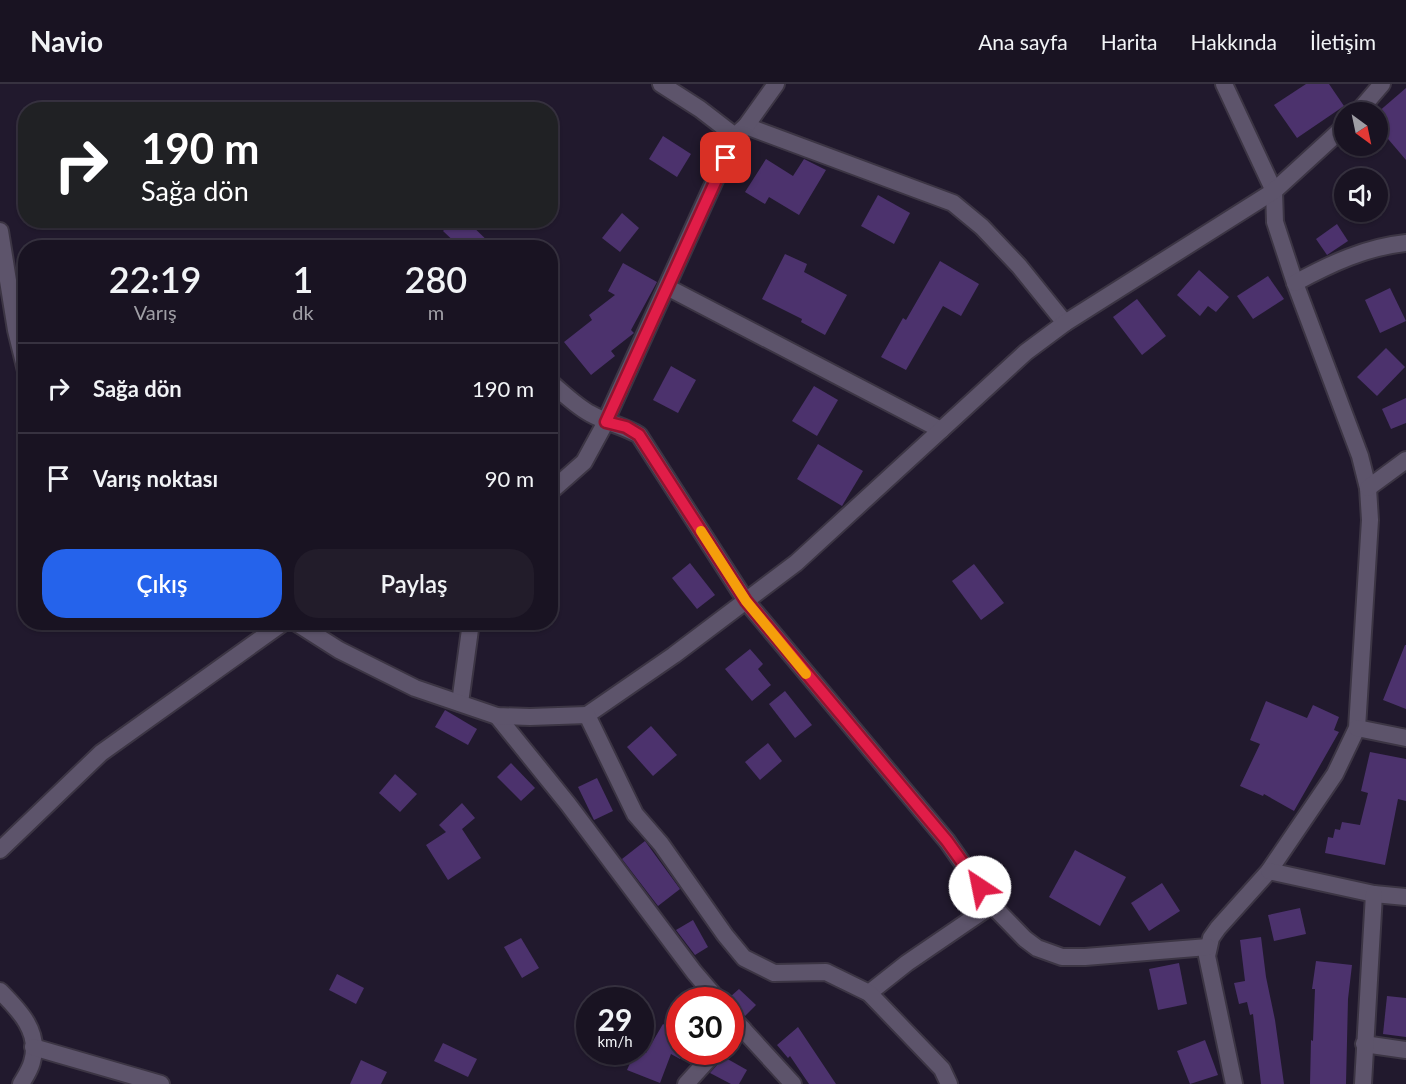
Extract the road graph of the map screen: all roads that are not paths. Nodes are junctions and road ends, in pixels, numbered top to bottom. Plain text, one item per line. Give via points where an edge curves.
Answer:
1 (661, 84) edge
2 (776, 84) edge
3 (1224, 84) edge
4 (1382, 84) edge
5 (1367, 102) edge
6 (741, 131) junction
7 (1334, 136) edge
8 (1274, 191) junction
9 (0, 231) edge
10 (1406, 243) edge
11 (1294, 283) junction
12 (667, 287) junction
13 (1065, 323) junction
14 (18, 338) edge
15 (558, 389) edge
16 (606, 422) junction
17 (941, 430) junction
18 (1406, 460) edge
19 (558, 485) edge
20 (1368, 488) junction
21 (746, 601) junction
22 (273, 630) edge
23 (308, 630) edge
24 (470, 630) edge
25 (460, 703) junction
26 (587, 715) junction
27 (497, 716) junction
28 (1357, 728) junction
29 (1406, 738) edge
30 (0, 850) edge
31 (1269, 871) junction
32 (1374, 894) junction
33 (1406, 897) edge
34 (992, 906) junction
35 (1208, 947) junction
36 (707, 987) edge
37 (0, 991) edge
38 (869, 993) junction
39 (744, 1040) edge
40 (1364, 1044) junction
41 (33, 1047) junction
42 (1406, 1050) edge
43 (704, 1065) edge
44 (135, 1081) edge
45 (21, 1084) edge
46 (161, 1084) edge
47 (687, 1084) edge
48 (793, 1084) edge
49 (950, 1084) edge
50 (1234, 1084) edge
51 (1363, 1084) edge

1 - 6 street
2 - 6 street
3 - 8 street
4 - 5 street
6 - 12 street
6 - 13 street via 953,202 1019,266
7 - 8 street
8 - 11 street via 1275,222
8 - 13 street
9 - 14 street
10 - 11 street via 1358,254
11 - 20 street via 1360,456
12 - 16 street
12 - 17 street
13 - 17 street via 1026,352
15 - 16 street
16 - 19 street via 584,462
16 - 21 street via 639,435
17 - 21 street via 796,563
18 - 20 street
20 - 28 street via 1370,520
21 - 26 street
21 - 34 street via 947,841
22 - 30 street via 101,753
23 - 25 street via 415,688
24 - 25 street
25 - 27 street
26 - 27 street
26 - 38 street via 635,814 744,958 774,973 826,972
27 - 36 street
28 - 29 street
28 - 31 street via 1335,774
31 - 32 street
31 - 35 street via 1218,928
32 - 33 street
32 - 40 street
34 - 35 street via 1037,948 1062,957
34 - 38 street
35 - 50 street
37 - 41 street via 23,1013
38 - 49 street via 942,1069
39 - 48 street
40 - 42 street
40 - 51 street
41 - 44 street
41 - 45 street via 33,1061
43 - 47 street
44 - 46 street

